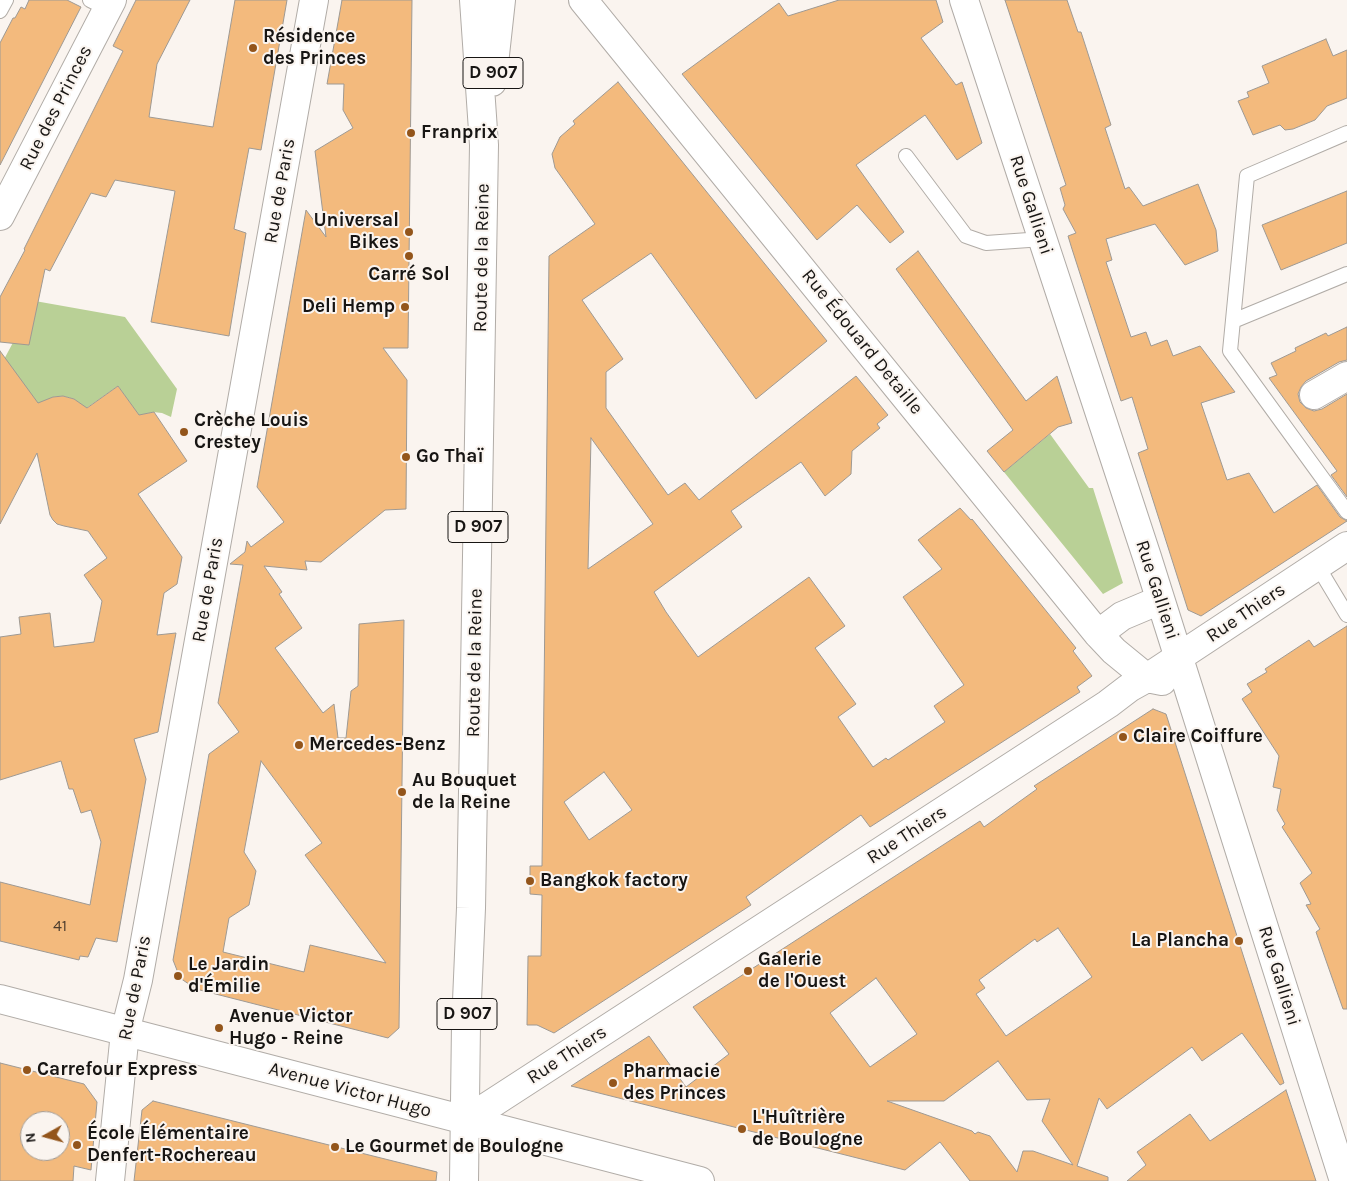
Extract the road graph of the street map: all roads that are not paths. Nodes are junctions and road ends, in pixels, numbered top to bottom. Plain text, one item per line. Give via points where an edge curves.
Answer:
1 (6, 0) edge
2 (314, 0) edge
3 (474, 0) edge
4 (501, 0) edge
5 (584, 0) edge
6 (964, 0) edge
7 (103, 3) edge
8 (0, 11) edge
9 (1347, 133) edge
10 (484, 145) junction
11 (906, 156) dead end
12 (0, 216) edge
13 (1043, 239) junction
14 (1347, 274) edge
15 (1233, 321) junction
16 (1347, 376) edge
17 (1314, 395) dead end
18 (1347, 512) edge
19 (1347, 546) edge
20 (1317, 566) junction
21 (1160, 600) junction
22 (1347, 615) edge
23 (1098, 634) junction
24 (1178, 657) junction
25 (1147, 678) junction
26 (1187, 686) junction
27 (0, 999) edge
28 (125, 1032) junction
29 (465, 1120) junction
30 (110, 1181) edge
31 (464, 1181) edge
32 (700, 1181) edge
33 (1344, 1181) edge

1 - 8 lane
2 - 28 street, Rue de Paris via 138,980
3 - 10 street, Route de la Reine / D 907
4 - 10 street, Route de la Reine / D 907
5 - 23 street, Rue Édouard Detaille
6 - 13 street, Rue Gallieni
7 - 12 street, Rue des Princes
9 - 15 lane via 1247,176
10 - 29 street, Route de la Reine / D 907
11 - 13 lane via 966,236 986,243
13 - 21 street, Rue Gallieni
14 - 15 lane
15 - 18 lane via 1230,351
16 - 17 street
19 - 20 street, Rue Thiers
20 - 22 lane
20 - 24 street, Rue Thiers
21 - 23 street via 1122,616
21 - 24 street, Rue Gallieni
23 - 25 street, Rue Édouard Detaille via 1114,652
24 - 25 street, Rue Thiers
24 - 26 street, Rue Gallieni
25 - 26 street
25 - 29 street, Rue Thiers
26 - 33 street, Rue Gallieni
27 - 28 street, Avenue Victor Hugo
28 - 29 street, Avenue Victor Hugo
28 - 30 street, Rue de Paris
29 - 31 street, Route de la Reine / D 907
29 - 32 street, Avenue Victor Hugo

